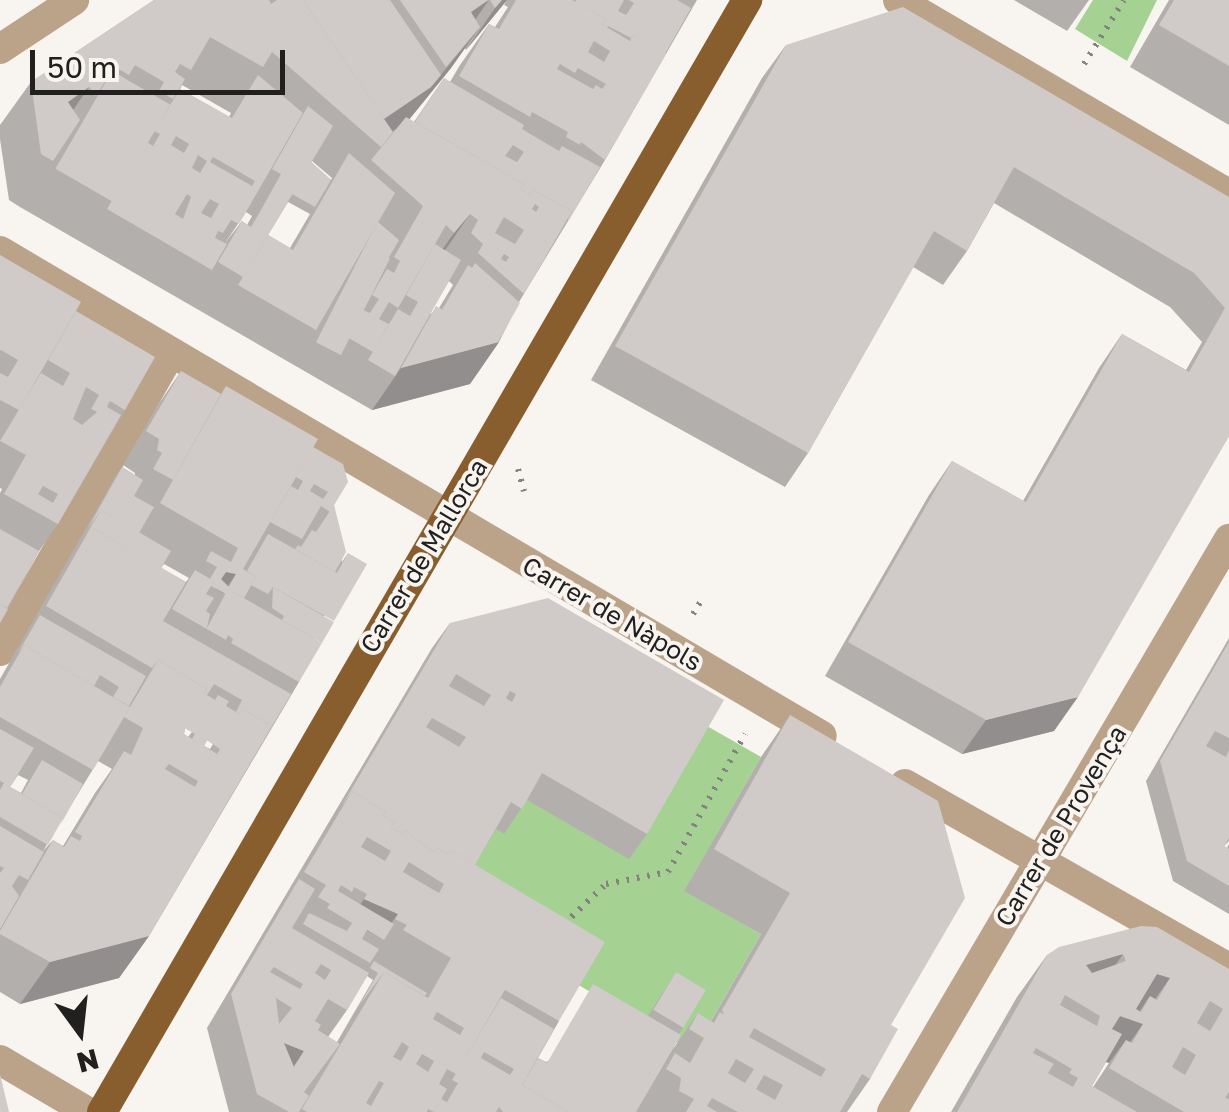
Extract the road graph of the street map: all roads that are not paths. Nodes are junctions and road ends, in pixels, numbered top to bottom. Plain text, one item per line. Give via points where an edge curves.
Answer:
1 (74, 0) edge
2 (747, 0) edge
3 (898, 0) edge
4 (0, 49) edge
5 (1229, 194) edge
6 (0, 251) edge
7 (171, 352) junction
8 (447, 517) junction
9 (1229, 540) edge
10 (0, 650) edge
11 (845, 750) edge
12 (878, 768) edge
13 (1040, 860) junction
14 (1229, 968) edge
15 (0, 1060) edge
16 (88, 1112) edge
17 (102, 1112) edge
18 (892, 1112) edge

1 - 4 street
2 - 8 main road, Carrer de Mallorca
3 - 5 street
6 - 7 street, Carrer de Nàpols
7 - 8 street, Carrer de Nàpols
7 - 10 street
8 - 11 street, Carrer de Nàpols
8 - 17 main road, Carrer de Mallorca
9 - 13 street, Carrer de Provença
12 - 13 street
13 - 14 street
13 - 18 street, Carrer de Provença
15 - 16 street

